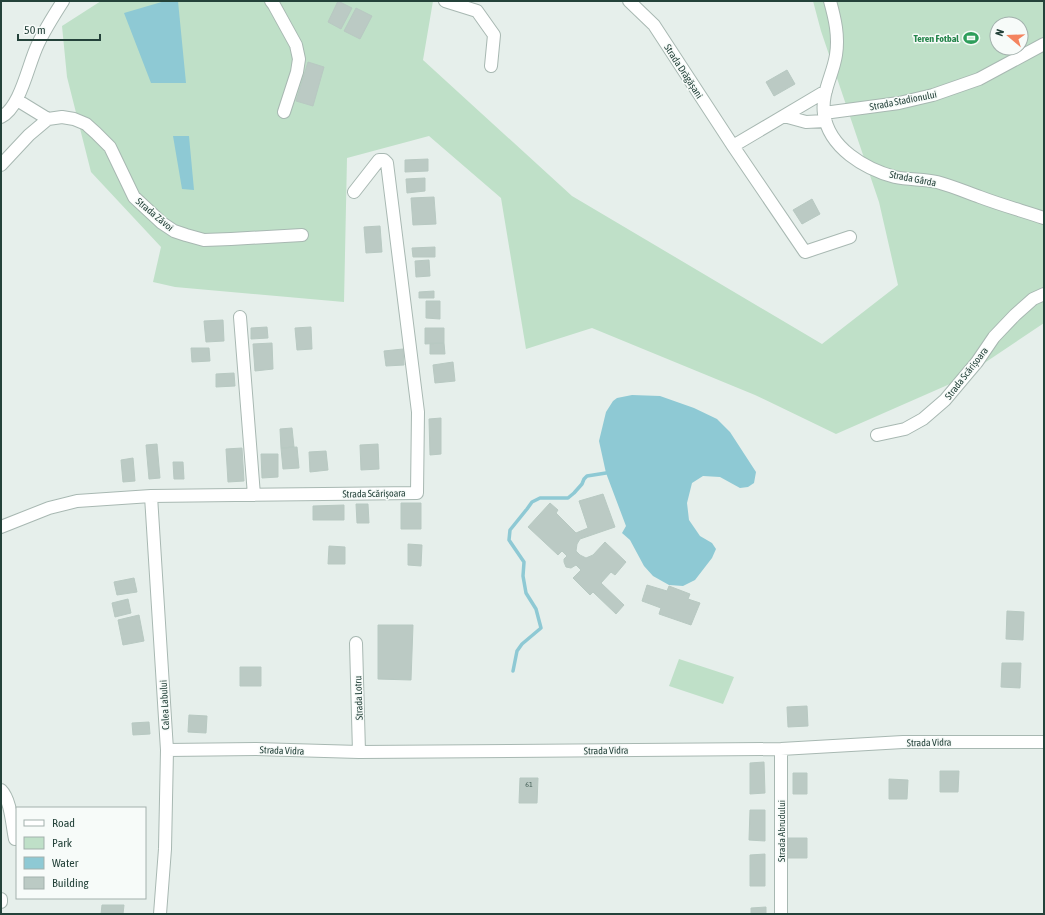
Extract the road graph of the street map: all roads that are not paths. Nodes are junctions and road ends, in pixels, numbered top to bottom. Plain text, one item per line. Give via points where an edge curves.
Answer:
1 (63, 1) edge
2 (271, 1) edge
3 (445, 1) edge
4 (629, 1) edge
5 (830, 1) edge
6 (1044, 44) edge
7 (491, 66) dead end
8 (826, 91) junction
9 (17, 100) junction
10 (284, 112) dead end
11 (784, 116) junction
12 (1, 117) edge
13 (825, 117) junction
14 (48, 119) junction
15 (733, 146) junction
16 (1, 165) edge
17 (354, 192) dead end
18 (1044, 218) edge
19 (302, 235) dead end
20 (850, 237) dead end
21 (1044, 294) edge
22 (240, 317) dead end
23 (877, 436) dead end
24 (254, 495) junction
25 (151, 496) junction
26 (1, 527) edge
27 (356, 643) dead end
28 (1044, 742) edge
29 (781, 749) junction
30 (167, 750) junction
31 (359, 752) junction
32 (1, 790) edge
33 (15, 839) dead end
34 (1, 898) edge
35 (1, 902) edge
36 (160, 914) edge
37 (781, 914) edge

1 - 9 street via 37,45
2 - 10 street via 296,45 299,59
3 - 7 street via 477,11 490,29 494,35
4 - 15 street, Strada Drăgășani via 654,25
5 - 8 street via 838,40 832,75
6 - 13 street, Strada Stadionului via 979,79 933,95
8 - 11 street
8 - 13 street
9 - 12 street
9 - 14 street
11 - 13 street via 806,122
11 - 15 street
13 - 18 street, Strada Gârda via 828,129 837,144 874,170 896,177 937,182
14 - 16 street
14 - 19 street, Strada Zăvoi via 62,117 86,124 110,147 134,197 174,231 204,240
15 - 20 street, Strada Drăgășani via 805,252
17 - 24 street, Strada Scărișoara via 379,160 387,162 418,412 417,493
21 - 23 street, Strada Scărișoara via 1033,299 994,337 977,362 940,405 905,429
22 - 24 street
24 - 25 street, Strada Scărișoara
25 - 26 street, Strada Scărișoara via 77,501 49,508
25 - 30 street, Calea Labului
27 - 31 street, Strada Lotru
28 - 29 street, Strada Vidra via 903,742
29 - 31 street, Strada Vidra
29 - 37 street, Strada Abrudului
30 - 31 street, Strada Vidra
30 - 36 street, Calea Labului via 165,849
32 - 33 street via 8,804
34 - 35 street

